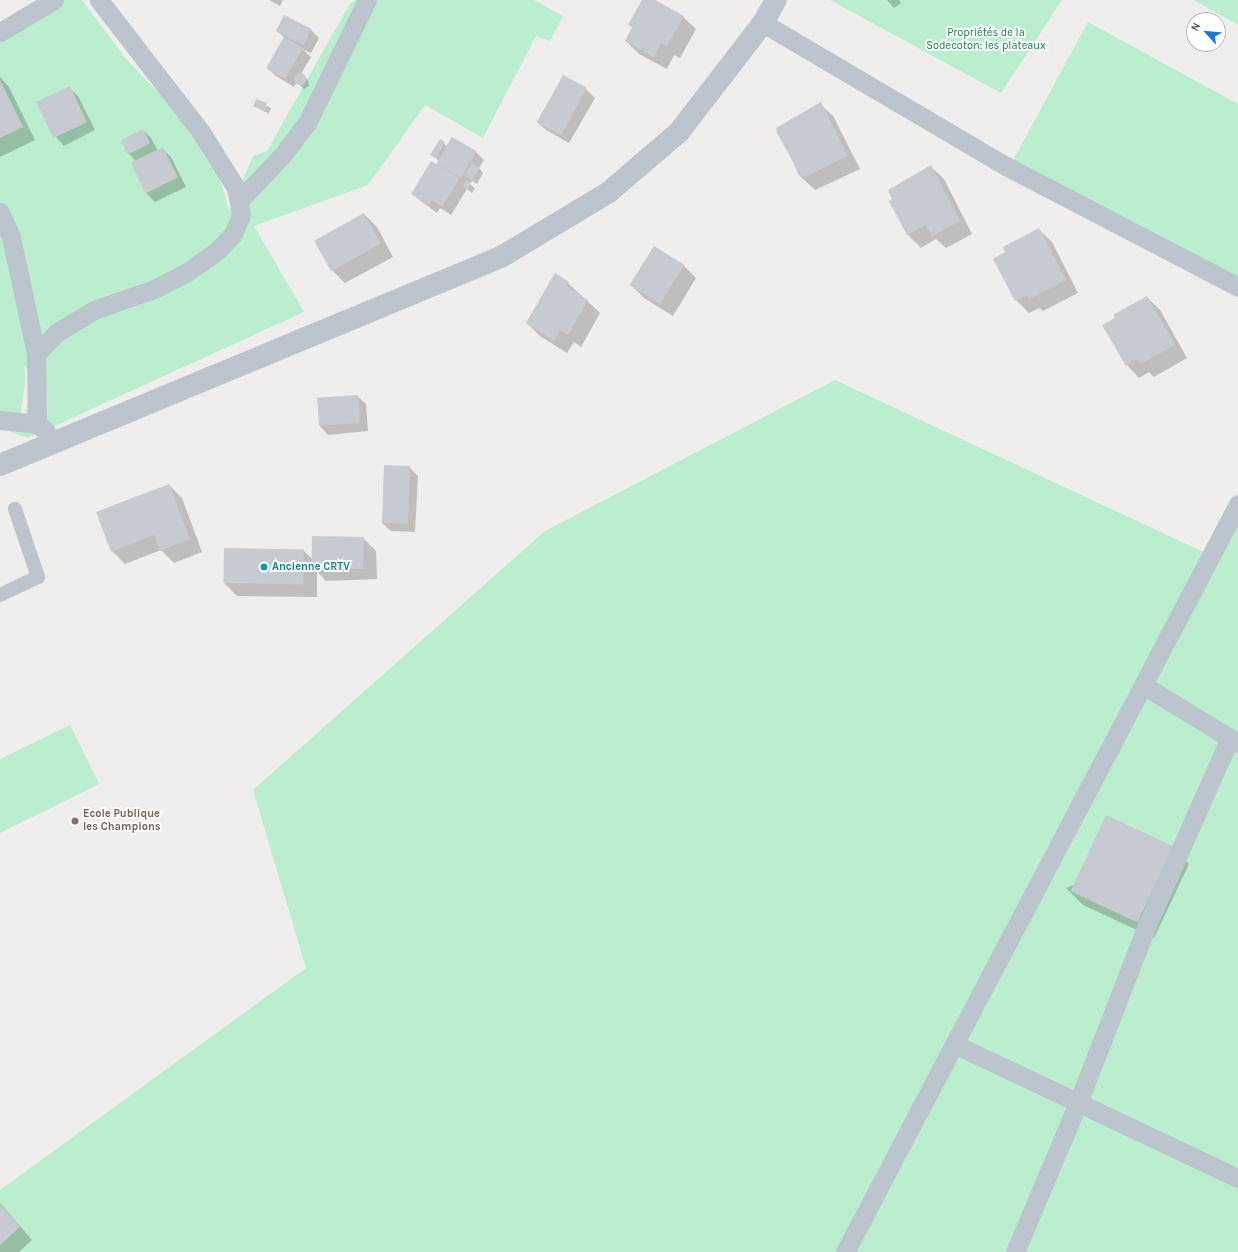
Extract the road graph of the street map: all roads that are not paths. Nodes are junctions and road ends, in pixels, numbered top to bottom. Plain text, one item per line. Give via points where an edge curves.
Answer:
1 (54, 0) edge
2 (99, 0) edge
3 (367, 0) edge
4 (776, 0) edge
5 (763, 23) junction
6 (0, 32) edge
7 (239, 201) junction
8 (0, 212) edge
9 (1238, 287) edge
10 (36, 354) junction
11 (0, 420) edge
12 (37, 424) junction
13 (58, 440) junction
14 (0, 465) edge
15 (1238, 504) edge
16 (15, 509) dead end
17 (0, 595) edge
18 (1143, 684) junction
19 (1234, 740) edge
20 (954, 1044) junction
21 (1078, 1103) junction
22 (1238, 1178) edge
23 (845, 1252) edge
24 (1015, 1252) edge

1 - 6 street
2 - 7 street via 201,132 236,188
3 - 7 street via 307,123
4 - 5 street
5 - 9 street via 1006,166
5 - 13 street via 679,132 609,192 501,257
7 - 10 street via 241,215 233,234 212,255 154,289 94,310 73,321 56,333
8 - 10 street via 11,237
10 - 12 street
11 - 12 street
12 - 13 street
13 - 14 street
15 - 18 street
16 - 17 street via 38,577
18 - 19 street
18 - 20 street
19 - 21 street via 1147,925
20 - 21 street
20 - 23 street
21 - 22 street
21 - 24 street

